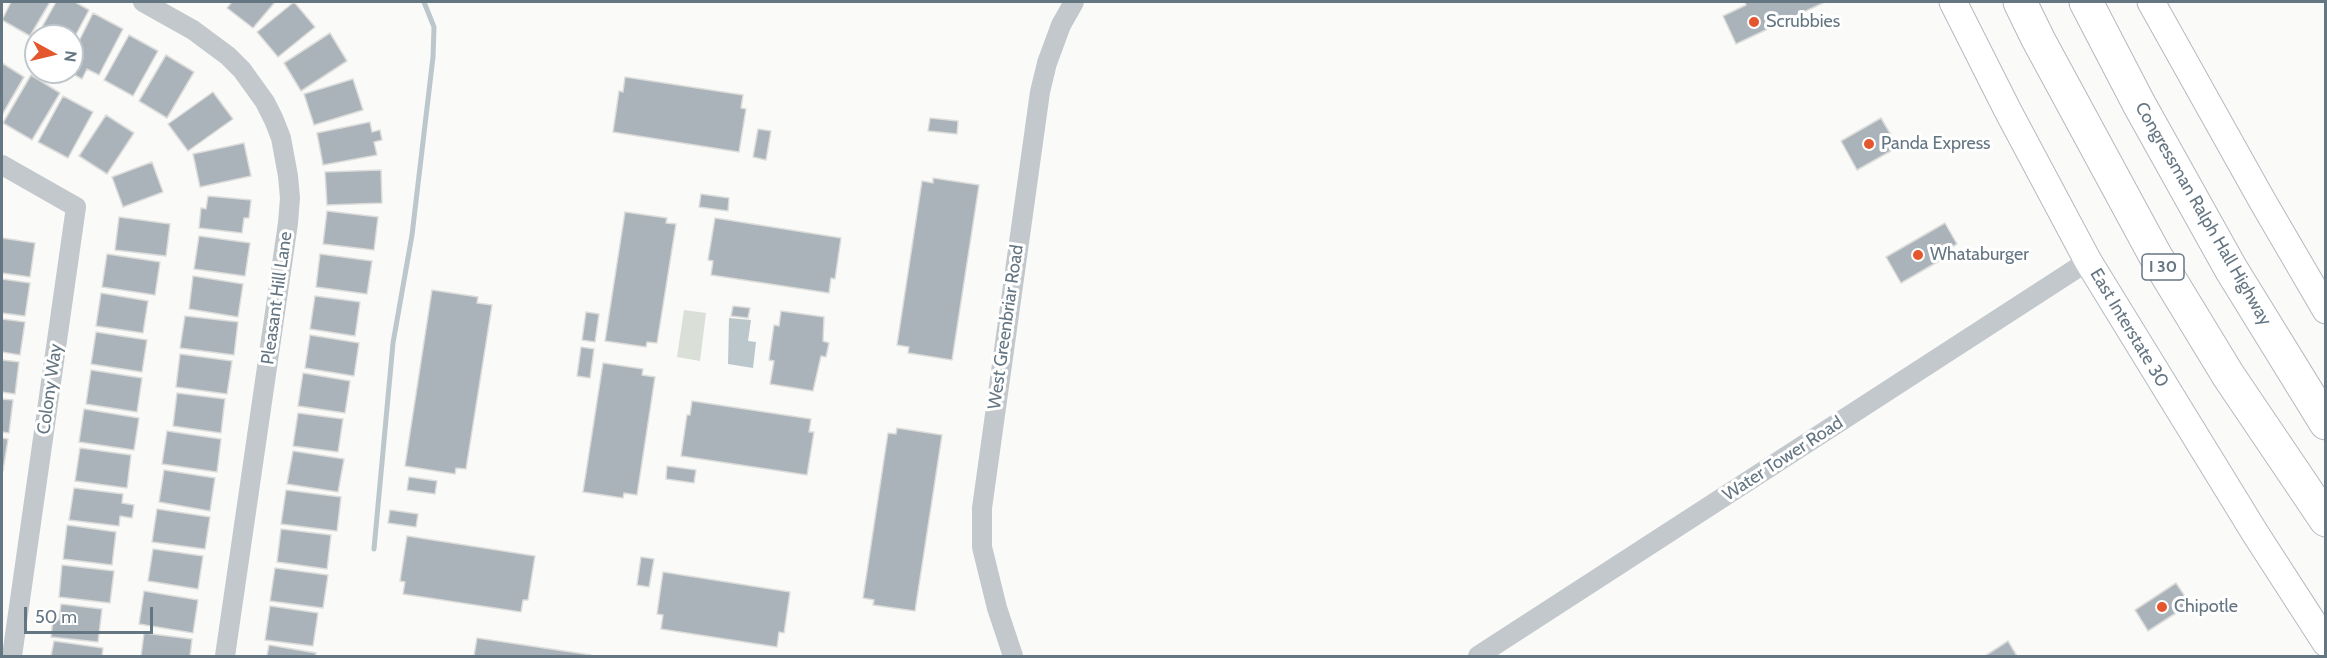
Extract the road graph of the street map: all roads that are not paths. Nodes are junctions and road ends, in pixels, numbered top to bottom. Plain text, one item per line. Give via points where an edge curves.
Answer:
1 (142, 2) edge
2 (1074, 2) edge
3 (1953, 2) edge
4 (2020, 2) edge
5 (2086, 2) edge
6 (2151, 2) edge
7 (2, 165) edge
8 (2088, 261) junction
9 (2325, 310) edge
10 (2325, 423) edge
11 (2325, 520) edge
12 (2325, 644) edge
13 (12, 657) edge
14 (225, 657) edge
15 (1013, 657) edge
16 (1478, 657) edge

1 - 14 street, Pleasant Hill Lane via 193,30 242,70 274,120 288,176 288,223
2 - 15 street, West Greenbriar Road via 1061,25 1040,92 982,508 982,547
3 - 8 main road, East Interstate 30
4 - 11 highway, I 30 via 2155,255 2228,375
5 - 10 highway, Congressman Ralph Hall Highway via 2231,268
6 - 9 main road
7 - 13 street, Colony Way via 76,207
8 - 12 main road, East Interstate 30
8 - 16 street, Water Tower Road

